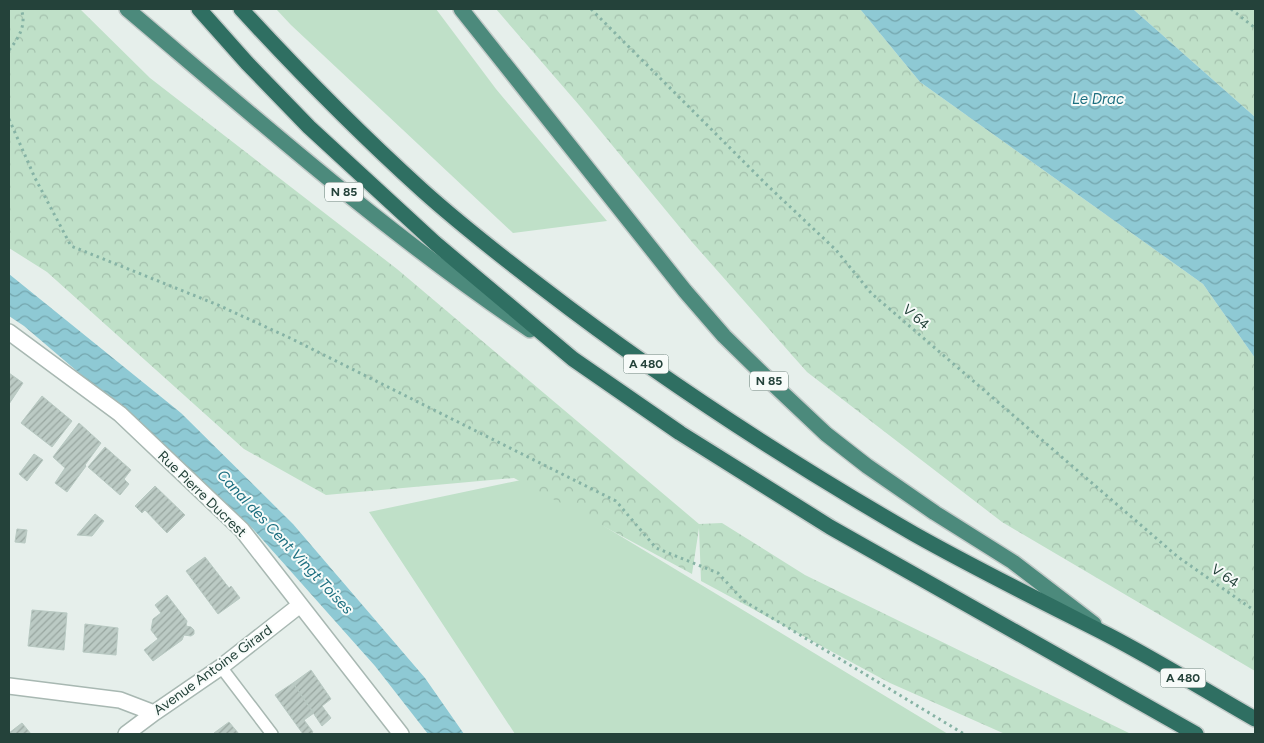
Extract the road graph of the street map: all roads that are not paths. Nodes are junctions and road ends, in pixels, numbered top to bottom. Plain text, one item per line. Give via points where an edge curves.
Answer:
1 (127, 9) edge
2 (199, 9) edge
3 (241, 9) edge
4 (462, 9) edge
5 (9, 332) edge
6 (573, 359) junction
7 (300, 605) junction
8 (1111, 637) junction
9 (221, 667) junction
10 (9, 686) edge
11 (154, 713) junction
12 (1255, 719) edge
13 (126, 734) edge
14 (272, 734) edge
15 (401, 734) edge
16 (1196, 734) edge

1 - 6 highway, N 85 via 362,207 469,289
2 - 6 highway, A 480 via 310,128 435,243
3 - 8 highway, A 480 via 348,121 424,192 589,324 778,452 913,533 993,578
4 - 8 highway, N 85 via 685,291 724,336 774,385 826,434 867,466 1013,562
5 - 7 street, Rue Pierre Ducrest via 120,414 242,530
6 - 16 highway, A 480 via 680,433 830,527
7 - 9 street, Avenue Antoine Girard
7 - 15 street, Rue Pierre Ducrest
8 - 12 highway, A 480
9 - 11 street, Avenue Antoine Girard
9 - 14 lane
10 - 11 street via 120,700
11 - 13 street, Avenue Antoine Girard

